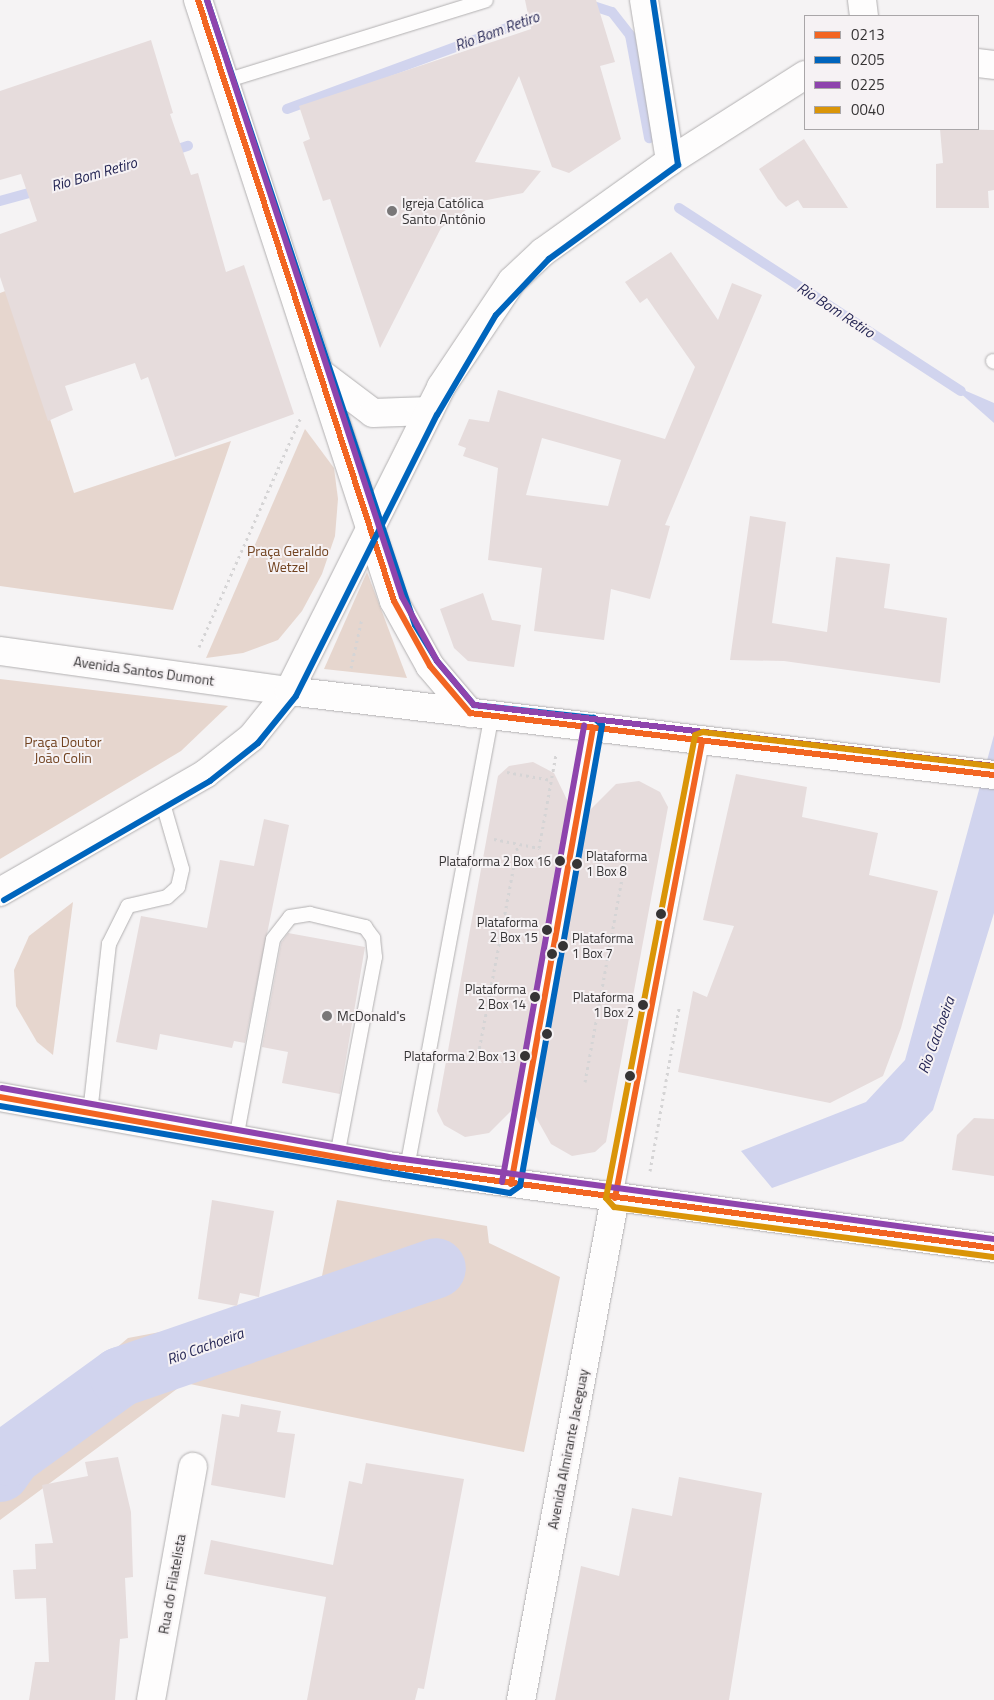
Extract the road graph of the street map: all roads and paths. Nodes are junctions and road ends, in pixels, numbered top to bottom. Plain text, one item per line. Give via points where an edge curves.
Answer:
1 (198, 0) edge
2 (486, 0) edge
3 (644, 0) edge
4 (862, 0) edge
5 (864, 15) edge
6 (979, 63) edge
7 (994, 65) edge
8 (804, 76) edge
9 (225, 81) junction
10 (670, 161) junction
11 (320, 373) junction
12 (429, 411) junction
13 (370, 528) junction
14 (363, 614) dead end
15 (0, 651) edge
16 (186, 677) junction
17 (289, 691) junction
18 (344, 697) junction
19 (481, 714) junction
20 (593, 727) junction
21 (702, 740) junction
22 (506, 772) dead end
23 (994, 775) edge
24 (162, 800) junction
25 (494, 839) dead end
26 (518, 844) junction
27 (626, 857) dead end
28 (0, 892) edge
29 (477, 1061) dead end
30 (585, 1082) dead end
31 (0, 1097) edge
32 (90, 1113) junction
33 (236, 1139) junction
34 (337, 1157) junction
35 (407, 1168) junction
36 (511, 1184) junction
37 (615, 1198) junction
38 (994, 1248) edge
39 (193, 1468) dead end
40 (152, 1700) edge
41 (521, 1700) edge

1 - 9 main road
2 - 9 lane
3 - 10 main road
4 - 5 main road
6 - 7 main road
8 - 10 main road
9 - 11 main road
10 - 12 main road via 543,252 512,281 464,347
11 - 12 main road via 373,413
11 - 13 main road
11 - 16 path
12 - 13 main road
13 - 17 main road
13 - 19 main road via 407,630 430,666
14 - 18 path
15 - 16 main road, Avenida Santos Dumont
16 - 17 main road, Avenida Santos Dumont
17 - 18 main road, Avenida Santos Dumont
17 - 24 main road via 252,737 205,774
18 - 19 main road, Avenida Santos Dumont
19 - 20 main road, Avenida Santos Dumont
19 - 35 lane
20 - 21 main road, Avenida Santos Dumont
20 - 36 lane
21 - 23 main road, Avenida Santos Dumont
21 - 37 lane
22 - 26 path via 551,780 539,848
24 - 28 main road
24 - 32 lane via 182,869 178,887 167,897 128,906 109,944
25 - 26 path
26 - 29 path
27 - 30 path
31 - 32 main road
32 - 33 main road
33 - 34 main road
33 - 34 lane via 273,939 290,917 310,914 365,927 373,938 375,957
34 - 35 main road
35 - 36 main road
36 - 37 main road
37 - 38 main road
37 - 41 main road, Avenida Almirante Jaceguay
39 - 40 main road, Rua do Filatelista

